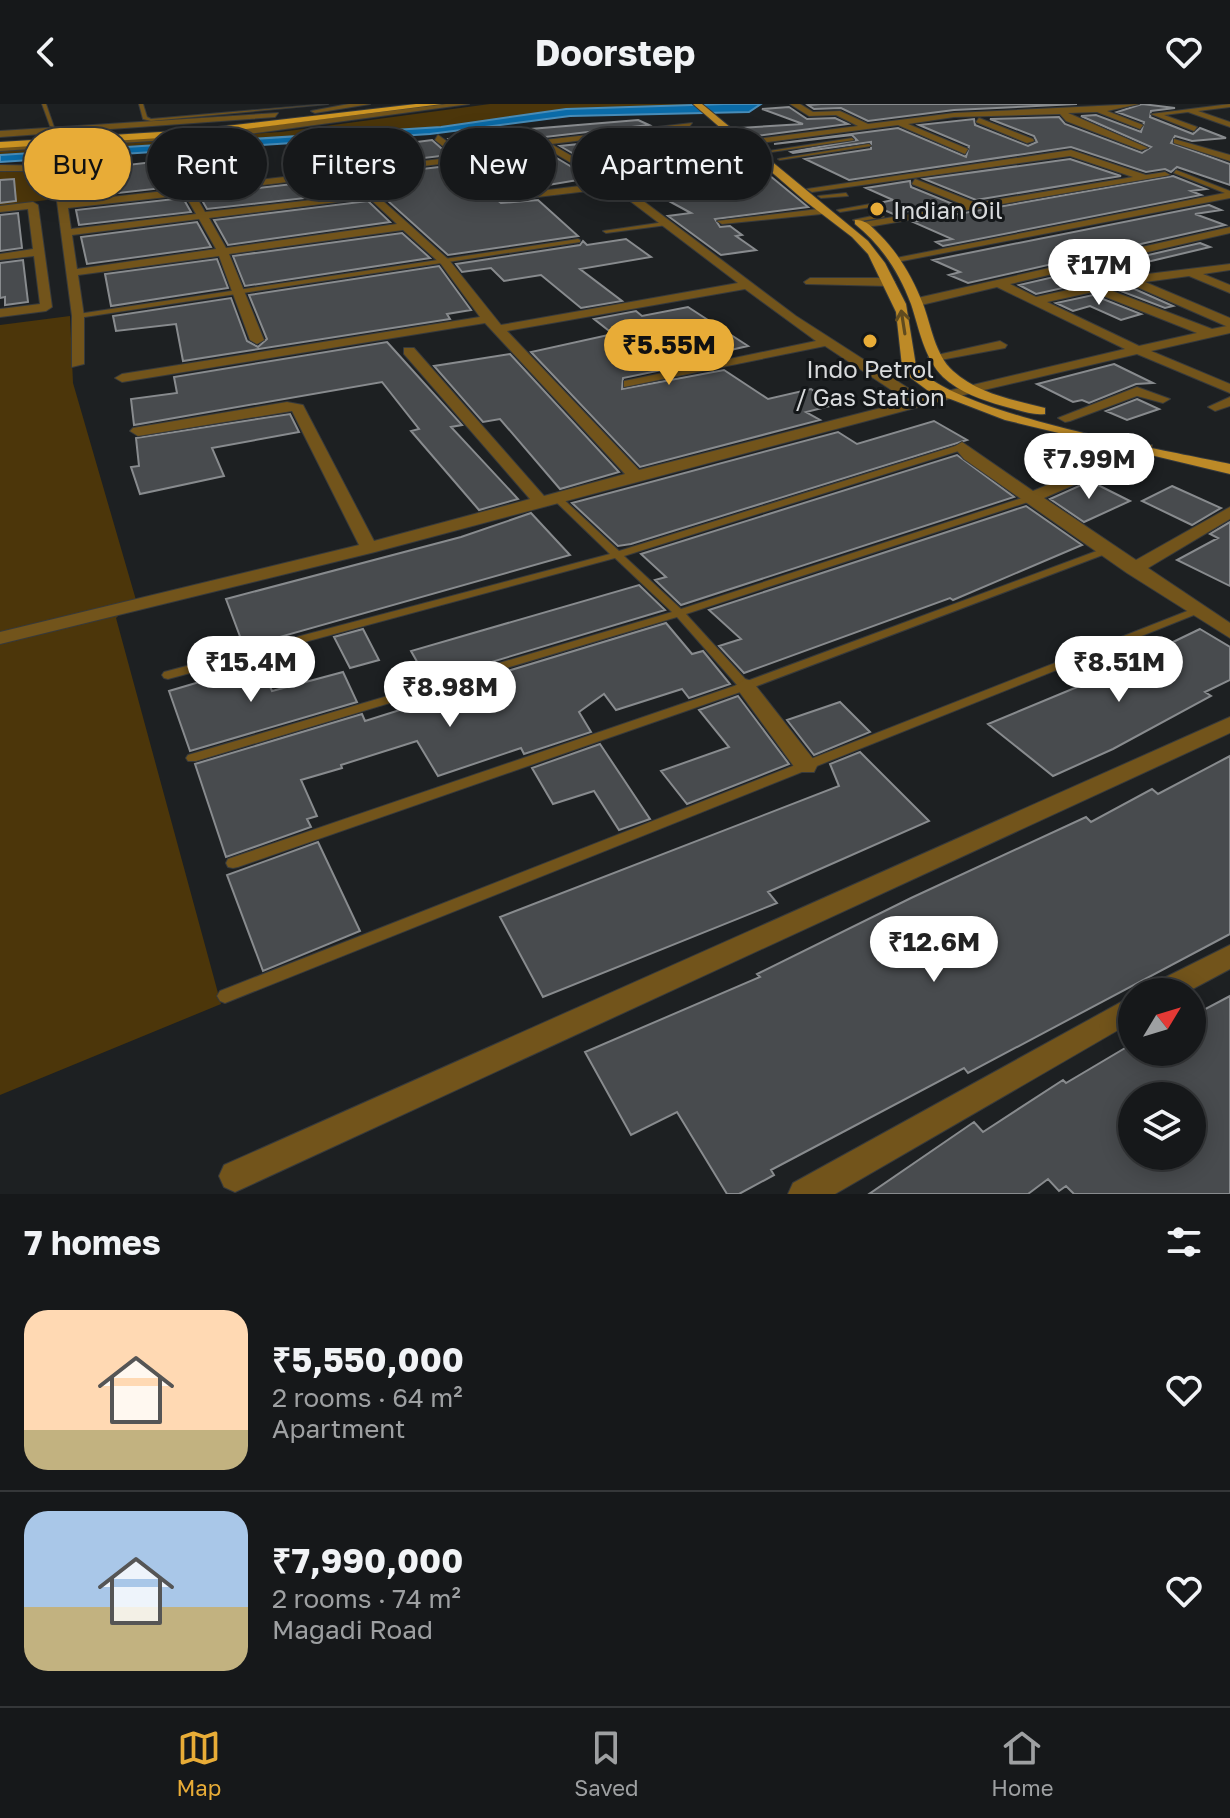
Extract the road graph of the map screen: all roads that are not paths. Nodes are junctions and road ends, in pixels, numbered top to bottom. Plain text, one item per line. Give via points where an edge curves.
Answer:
1 (44, 104) edge
2 (141, 104) edge
3 (326, 104) edge
4 (366, 104) edge
5 (406, 104) edge
6 (438, 104) edge
7 (465, 104) edge
8 (697, 104) edge
9 (794, 104) edge
10 (817, 104) edge
11 (1012, 104) edge
12 (1087, 104) edge
13 (1135, 104) edge
14 (1162, 104) edge
15 (1230, 105) edge
16 (854, 106) dead end
17 (920, 108) dead end
18 (1097, 110) junction
19 (1186, 110) junction
20 (833, 111) junction
21 (1028, 111) junction
22 (1062, 111) junction
23 (1044, 112) junction
24 (718, 113) edge
25 (940, 117) junction
26 (1230, 118) edge
27 (1215, 120) junction
28 (280, 122) junction
29 (896, 122) junction
30 (689, 125) dead end
31 (1230, 125) edge
32 (52, 126) dead end
33 (865, 126) junction
34 (1140, 127) dead end
35 (738, 128) edge
36 (1194, 129) dead end
37 (798, 139) dead end
38 (852, 139) dead end
39 (0, 141) edge
40 (1030, 141) dead end
41 (1177, 141) dead end
42 (556, 144) edge
43 (1045, 144) dead end
44 (808, 145) junction
45 (869, 145) dead end
46 (772, 147) edge
47 (772, 148) edge
48 (1144, 148) dead end
49 (772, 149) edge
50 (965, 151) dead end
51 (1071, 153) junction
52 (772, 155) edge
53 (1230, 158) edge
54 (772, 159) edge
55 (0, 168) edge
56 (1171, 174) joint
57 (1144, 178) junction
58 (915, 182) dead end
59 (1230, 186) edge
60 (1217, 188) junction
61 (816, 193) junction
62 (1230, 194) edge
63 (846, 195) dead end
64 (147, 196) edge
65 (190, 200) edge
66 (635, 200) edge
67 (856, 200) dead end
68 (896, 204) dead end
69 (876, 205) dead end
70 (972, 205) junction
71 (62, 206) junction
72 (833, 208) junction
73 (0, 209) edge
74 (917, 215) junction
75 (200, 216) junction
76 (882, 216) dead end
77 (722, 221) dead end
78 (859, 223) junction
79 (665, 224) junction
80 (407, 226) junction
81 (1230, 230) edge
82 (606, 231) dead end
83 (64, 238) junction
84 (578, 241) dead end
85 (39, 250) junction
86 (223, 252) junction
87 (0, 257) edge
88 (897, 259) junction
89 (445, 262) junction
90 (1230, 267) edge
91 (1190, 272) junction
92 (70, 273) junction
93 (1131, 280) junction
94 (810, 282) dead end
95 (889, 282) junction
96 (998, 283) junction
97 (749, 285) junction
98 (1094, 288) junction
99 (1230, 289) edge
100 (241, 293) junction
101 (1034, 301) junction
102 (917, 302) junction
103 (0, 313) edge
104 (78, 316) junction
105 (493, 324) junction
106 (1230, 326) edge
107 (1209, 333) junction
108 (257, 340) dead end
109 (828, 342) junction
110 (1230, 342) edge
111 (1000, 345) dead end
112 (1135, 349) junction
113 (409, 351) dead end
114 (935, 357) junction
115 (77, 364) dead end
116 (122, 378) dead end
117 (629, 384) dead end
118 (969, 389) junction
119 (1230, 389) edge
120 (946, 395) junction
121 (1163, 399) dead end
122 (1230, 401) edge
123 (920, 402) junction
124 (1215, 407) dead end
125 (1065, 418) junction
126 (138, 431) dead end
127 (962, 447) joint
128 (1147, 448) junction
129 (1230, 458) edge
130 (1230, 469) edge
131 (636, 476) junction
132 (1031, 498) junction
133 (549, 500) junction
134 (1230, 512) edge
135 (369, 548) junction
136 (1105, 551) junction
137 (617, 555) junction
138 (1133, 569) junction
139 (1195, 611) junction
140 (679, 613) junction
141 (1230, 632) edge
142 (0, 638) edge
143 (168, 675) dead end
144 (745, 686) junction
145 (1230, 724) edge
146 (192, 758) dead end
147 (806, 766) junction
148 (233, 863) dead end
149 (1230, 956) edge
150 (1188, 978) edge
151 (225, 996) dead end
152 (1118, 1016) edge
153 (235, 1176) dead end
154 (804, 1194) edge

1 - 32 lane
2 - 3 lane via 145,118 151,120
4 - 39 street
5 - 28 highway
6 - 28 highway
7 - 39 street via 242,132
8 - 24 main road
9 - 20 street via 812,114
10 - 20 street
11 - 21 street
12 - 18 street
13 - 18 street
14 - 19 street
15 - 19 street
16 - 20 street
17 - 25 street
18 - 22 street
18 - 34 street
19 - 27 street
19 - 36 street via 1155,114
20 - 33 street
21 - 23 street
21 - 25 street
22 - 23 street
22 - 48 street via 1069,119
23 - 40 street via 979,120
24 - 35 main road
25 - 29 street
26 - 27 street
27 - 31 street
28 - 39 highway via 131,138
29 - 33 street
29 - 50 street
30 - 42 street
33 - 46 street
37 - 44 lane
38 - 44 lane
41 - 53 street
43 - 51 street
44 - 47 lane
45 - 49 lane
51 - 57 street
51 - 61 street
52 - 61 main road
54 - 72 main road via 787,181
55 - 71 street via 56,167
56 - 57 street
56 - 60 lane
57 - 70 street
58 - 70 street
59 - 60 lane
60 - 62 lane
61 - 63 lane
61 - 72 main road
62 - 88 street
64 - 71 street
65 - 75 street
66 - 79 street
67 - 72 lane
68 - 74 street
69 - 72 lane
70 - 74 street
71 - 83 street
72 - 77 street
72 - 78 main road
72 - 95 main road via 877,259
73 - 85 street via 33,205
74 - 78 street
75 - 80 street via 370,190
75 - 83 street
75 - 86 street
76 - 78 lane
78 - 88 main road
79 - 82 lane
79 - 97 street
80 - 86 street
80 - 89 street
81 - 96 street
83 - 85 street
83 - 92 street
84 - 89 lane
85 - 87 street
85 - 103 street via 46,307
86 - 92 street
86 - 100 street
88 - 102 main road
89 - 100 lane
89 - 105 street
90 - 91 street
91 - 93 street
91 - 99 street
92 - 104 street
93 - 98 street
93 - 106 street
94 - 95 street
120 -> 95 main road via 913,373 903,315
96 - 101 street
96 - 102 street
97 - 105 street
97 - 109 street
98 - 101 street
98 - 107 street
100 - 104 lane
100 - 108 street
101 - 112 street
102 - 114 main road
104 - 115 street
105 - 116 street
105 - 131 street
106 - 107 street
107 - 110 street
107 - 112 street
109 - 117 street
109 - 123 street
111 - 114 street
112 - 118 street
112 - 119 street
113 - 133 street
114 - 118 main road
118 - 120 street
118 - 125 main road
120 - 123 street
120 - 128 main road via 1001,415
121 - 125 street via 1137,391
122 - 124 street
123 - 131 street
125 - 129 main road
126 - 135 street via 298,408
127 - 132 street
127 - 137 lane
128 - 130 main road
128 - 132 street
131 - 133 street
132 - 136 street
132 - 140 lane
133 - 135 street
133 - 137 lane
134 - 138 street
135 - 142 street
136 - 138 street
136 - 144 lane
137 - 140 lane
137 - 143 lane
138 - 139 street
139 - 141 street
139 - 147 lane
140 - 144 lane
140 - 146 lane
144 - 147 street
144 - 148 lane
145 - 153 street
147 - 151 lane
149 - 150 street
152 - 154 street

